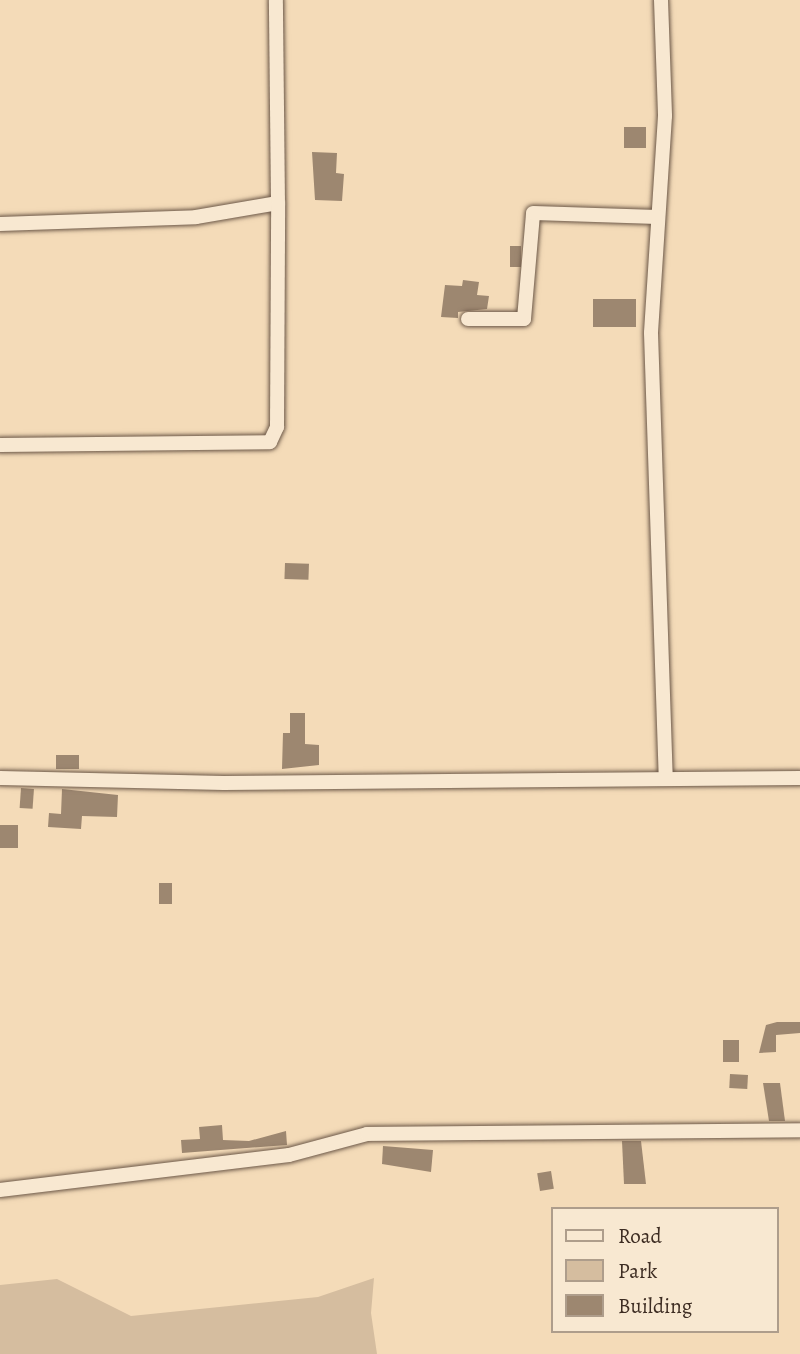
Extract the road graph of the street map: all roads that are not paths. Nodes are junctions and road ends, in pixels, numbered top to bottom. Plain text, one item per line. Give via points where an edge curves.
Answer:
1 (276, 0) edge
2 (661, 0) edge
3 (278, 203) junction
4 (659, 217) junction
5 (0, 224) edge
6 (468, 319) dead end
7 (0, 445) edge
8 (0, 778) edge
9 (666, 778) junction
10 (800, 778) edge
11 (800, 1130) edge
12 (0, 1190) edge

1 - 3 street
2 - 4 street via 665,116
3 - 5 street via 196,217
3 - 7 street via 277,427 270,442
4 - 6 street via 533,213 524,319
4 - 9 street via 651,346
8 - 9 street via 224,783
9 - 10 street
11 - 12 street via 367,1134 289,1155

